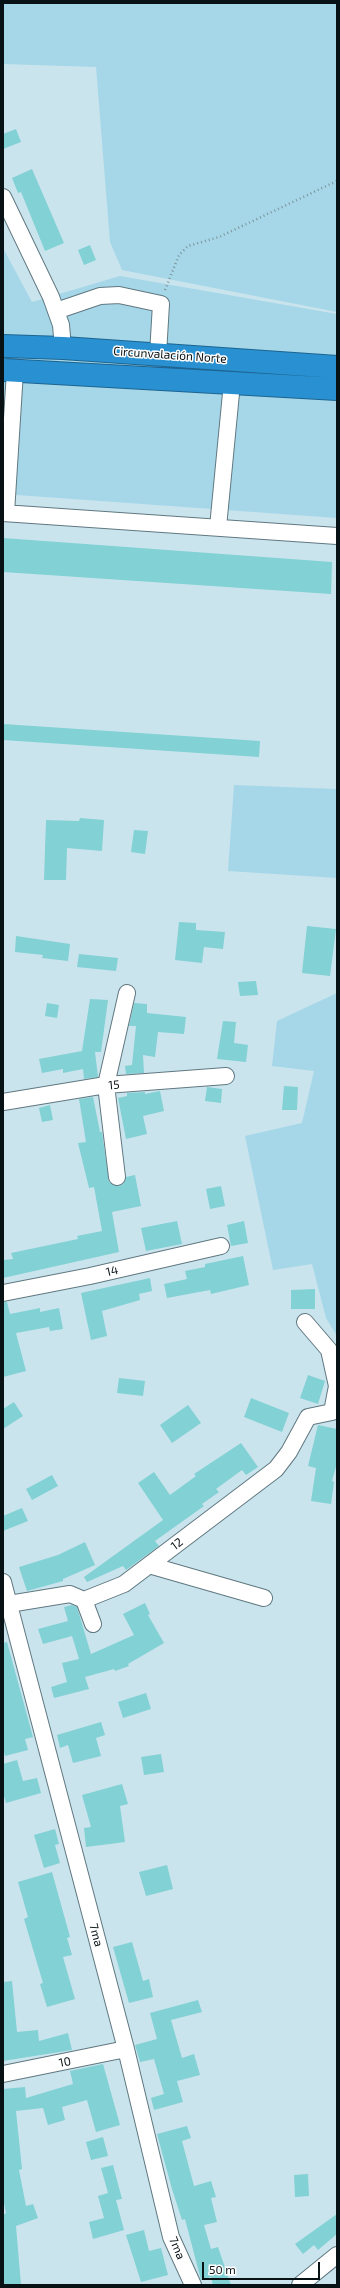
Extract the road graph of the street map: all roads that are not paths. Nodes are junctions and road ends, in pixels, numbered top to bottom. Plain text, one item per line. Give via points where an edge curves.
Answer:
1 (3, 197) edge
2 (56, 310) junction
3 (3, 346) edge
4 (63, 348) junction
5 (158, 354) junction
6 (233, 360) junction
7 (337, 367) edge
8 (9, 370) edge
9 (232, 383) junction
10 (337, 390) edge
11 (5, 513) edge
12 (218, 528) junction
13 (337, 536) edge
14 (127, 993) dead end
15 (226, 1076) dead end
16 (106, 1085) junction
17 (3, 1102) edge
18 (117, 1177) dead end
19 (221, 1246) dead end
20 (3, 1292) edge
21 (305, 1322) dead end
22 (334, 1412) edge
23 (149, 1565) junction
24 (3, 1582) edge
25 (264, 1598) dead end
26 (84, 1600) junction
27 (9, 1604) junction
28 (93, 1624) dead end
29 (126, 2049) junction
30 (3, 2074) edge
31 (337, 2255) edge
32 (193, 2285) edge
33 (300, 2285) edge

1 - 2 street
2 - 4 street via 61,325
2 - 5 street via 100,296 119,295 161,304
3 - 4 highway, Circunvalación Norte
4 - 5 highway, Circunvalación Norte
5 - 6 highway, Circunvalación Norte
6 - 7 highway, Circunvalación Norte
6 - 9 highway
8 - 9 highway, Circunvalación Norte
8 - 11 street
9 - 10 highway, Circunvalación Norte
9 - 12 street
11 - 12 street
12 - 13 street
14 - 16 street
15 - 16 street, 15
16 - 17 street, 15
16 - 18 street
19 - 20 street, 14 via 90,1276
21 - 22 street via 329,1350 337,1386
22 - 23 street, 12 via 308,1417 289,1452 276,1469
23 - 25 street
23 - 26 street, 12 via 124,1584
24 - 27 street, 7ma
26 - 27 street via 70,1594
26 - 28 street
27 - 29 street, 7ma
29 - 30 street, 10
29 - 32 street, 7ma via 171,2237
31 - 33 street

